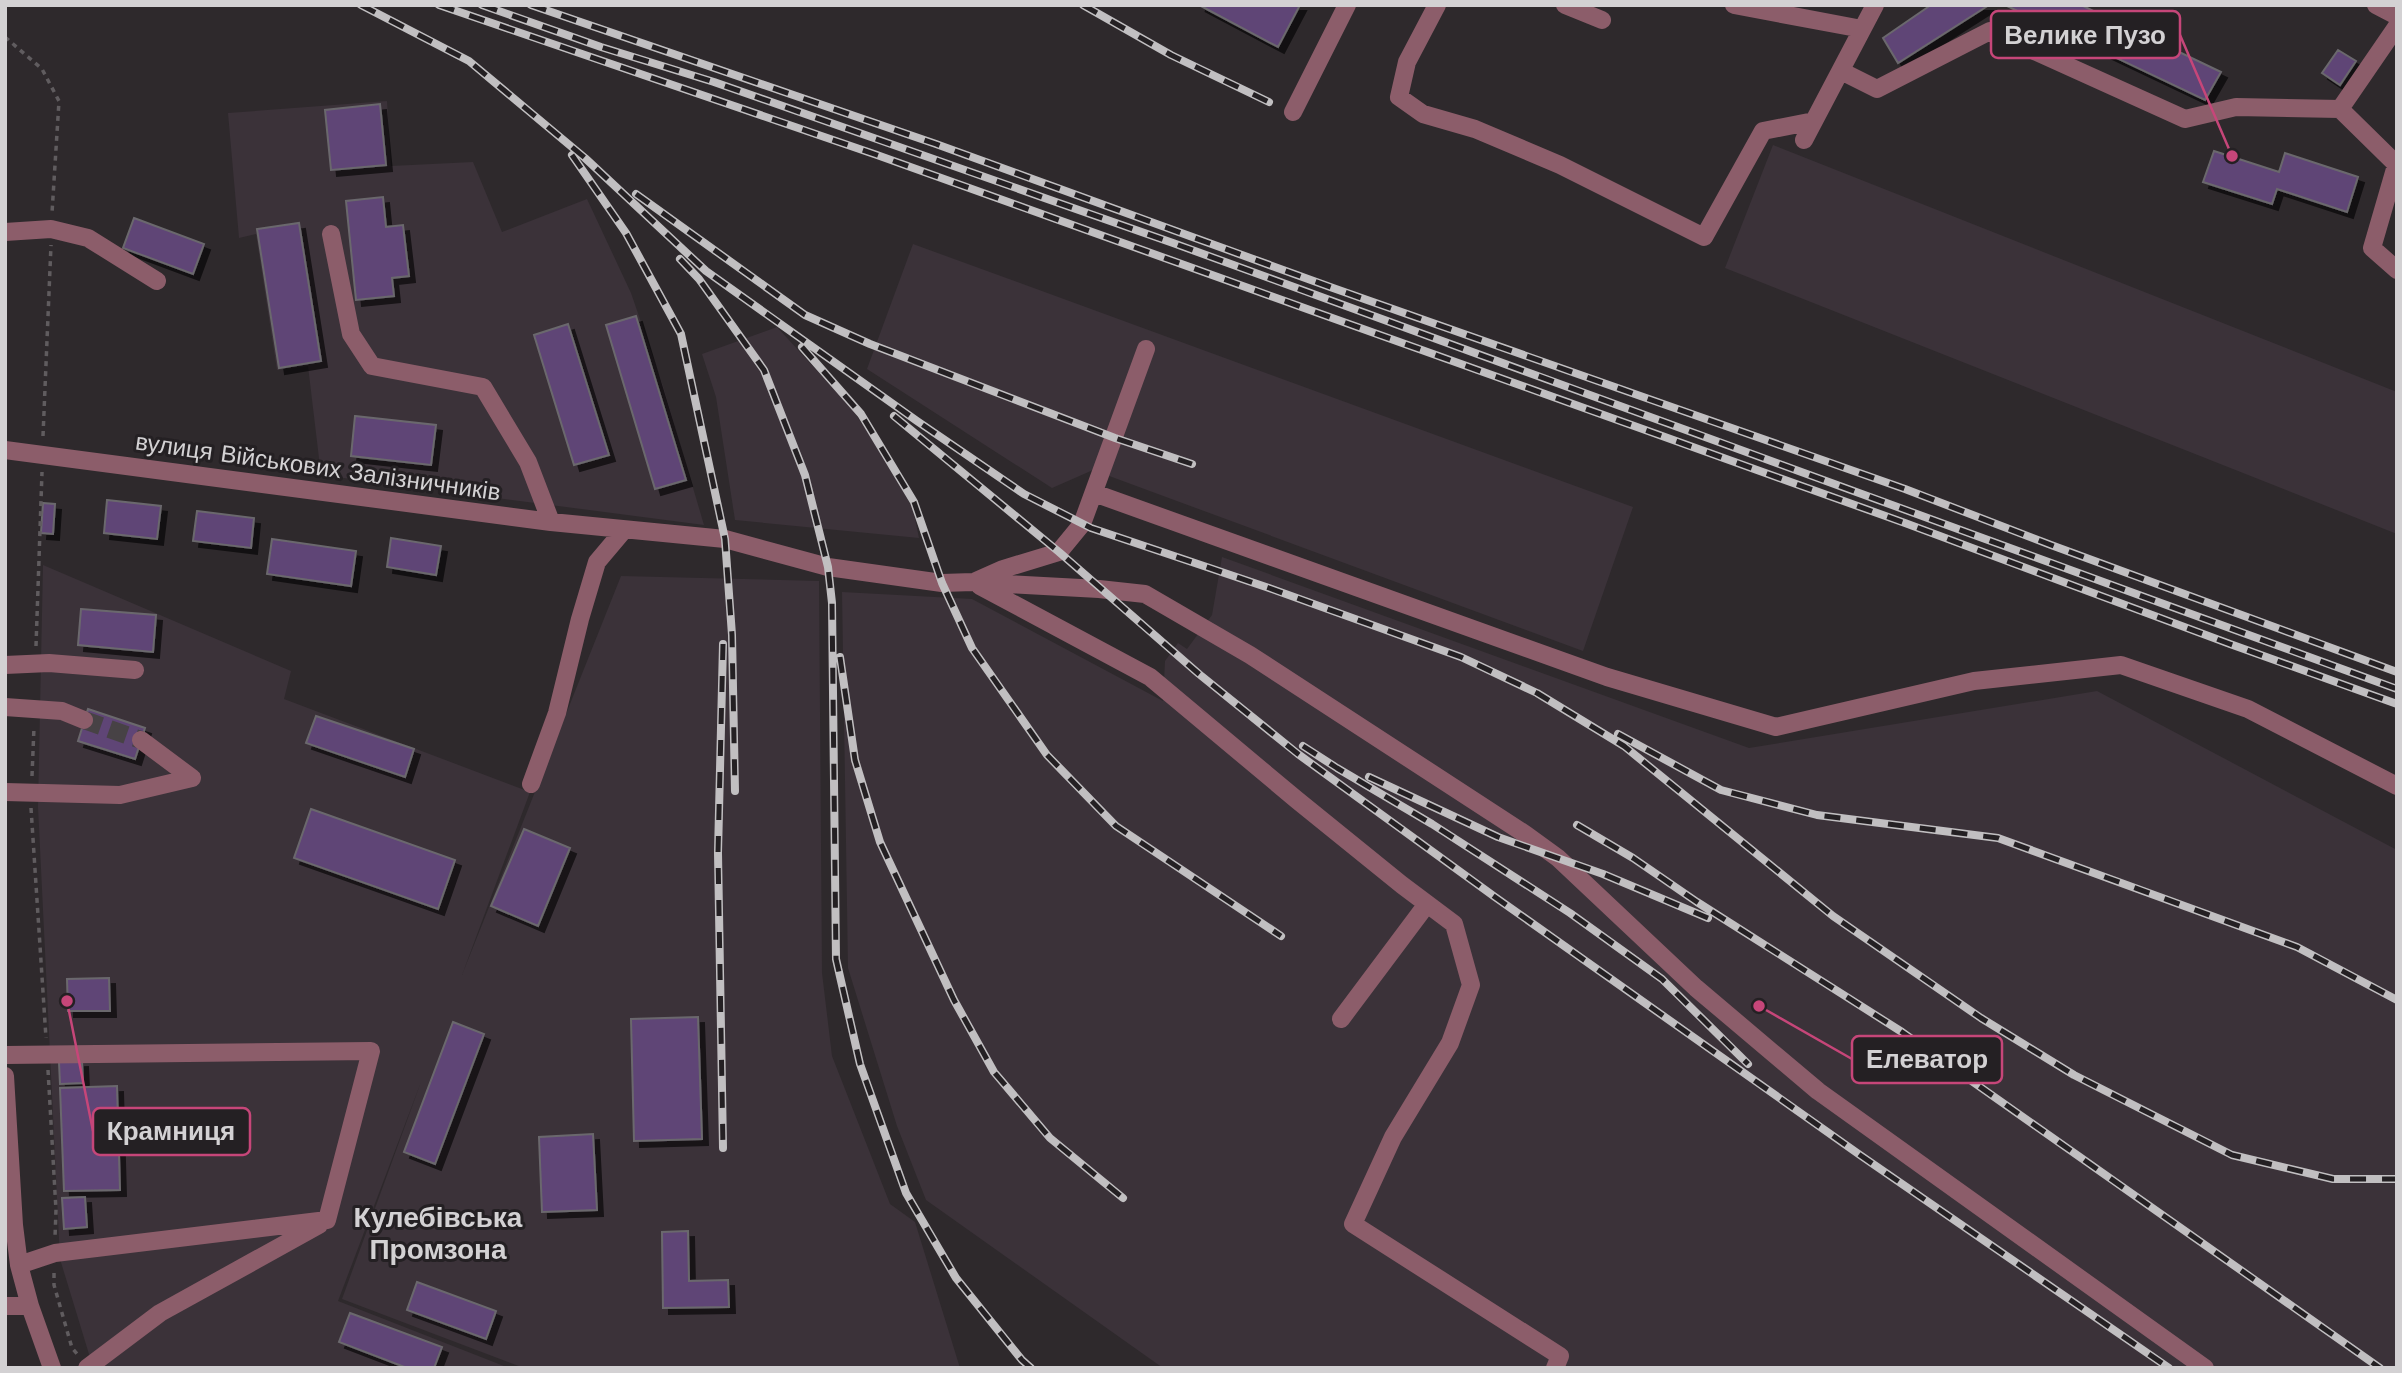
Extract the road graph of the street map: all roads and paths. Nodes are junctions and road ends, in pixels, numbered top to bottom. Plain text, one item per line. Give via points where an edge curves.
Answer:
1 (1347, 5) edge
2 (1437, 5) edge
3 (1565, 5) edge
4 (1734, 5) edge
5 (1875, 5) edge
6 (2376, 5) edge
7 (2397, 16) edge
8 (1602, 20) dead end
9 (2397, 26) edge
10 (1863, 29) junction
11 (1841, 71) junction
12 (2340, 109) junction
13 (1293, 112) dead end
14 (1814, 121) junction
15 (1804, 141) dead end
16 (2396, 162) edge
17 (5, 232) edge
18 (331, 234) dead end
19 (2397, 270) edge
20 (157, 281) dead end
21 (1146, 349) dead end
22 (5, 450) edge
23 (1094, 492) junction
24 (551, 522) junction
25 (624, 530) junction
26 (972, 583) junction
27 (5, 665) edge
28 (135, 670) dead end
29 (5, 707) edge
30 (84, 720) tunnel mouth
31 (141, 740) tunnel mouth
32 (531, 784) dead end
33 (2397, 786) edge
34 (5, 792) edge
35 (1427, 904) junction
36 (1340, 1019) dead end
37 (5, 1055) edge
38 (5, 1076) edge
39 (327, 1220) junction
40 (19, 1265) junction
41 (5, 1306) edge
42 (30, 1306) junction
43 (52, 1368) edge
44 (87, 1368) edge
45 (1555, 1368) edge
46 (2205, 1368) edge

1 - 13 street
2 - 14 street via 1407,62 1399,97 1423,114 1475,129 1560,165 1704,237 1763,131
3 - 8 street
4 - 10 street
5 - 10 street
6 - 7 street
9 - 12 street
10 - 11 street
11 - 12 street via 1877,89 1990,31 2185,119 2236,107
11 - 14 street
12 - 16 street
14 - 15 street
16 - 19 street via 2372,248
17 - 20 street via 51,229 88,237
18 - 24 street via 351,334 372,366 482,387 528,462
21 - 23 street
22 - 24 street, вулиця Військових Залізничників
23 - 26 street via 1082,524 1059,552
23 - 33 street via 1607,677 1776,727 1974,681 2121,666 2248,709
24 - 25 street, вулиця Військових Залізничників
25 - 26 street, вулиця Військових Залізничників via 725,539 828,567
25 - 32 street via 597,562 557,713
26 - 35 street via 1150,677
26 - 46 street, вулиця Військових Залізничників via 1145,594 1250,656 1525,834 1818,1091
27 - 28 street via 49,663
29 - 30 street via 62,711
31 - 34 street via 192,778 120,795
35 - 36 street
35 - 45 street via 1454,924 1471,985 1450,1043 1393,1137 1353,1224 1560,1356
37 - 39 street via 371,1051
38 - 40 street
39 - 40 street via 55,1253
39 - 44 street via 160,1313
40 - 42 street
41 - 42 street
42 - 43 street

